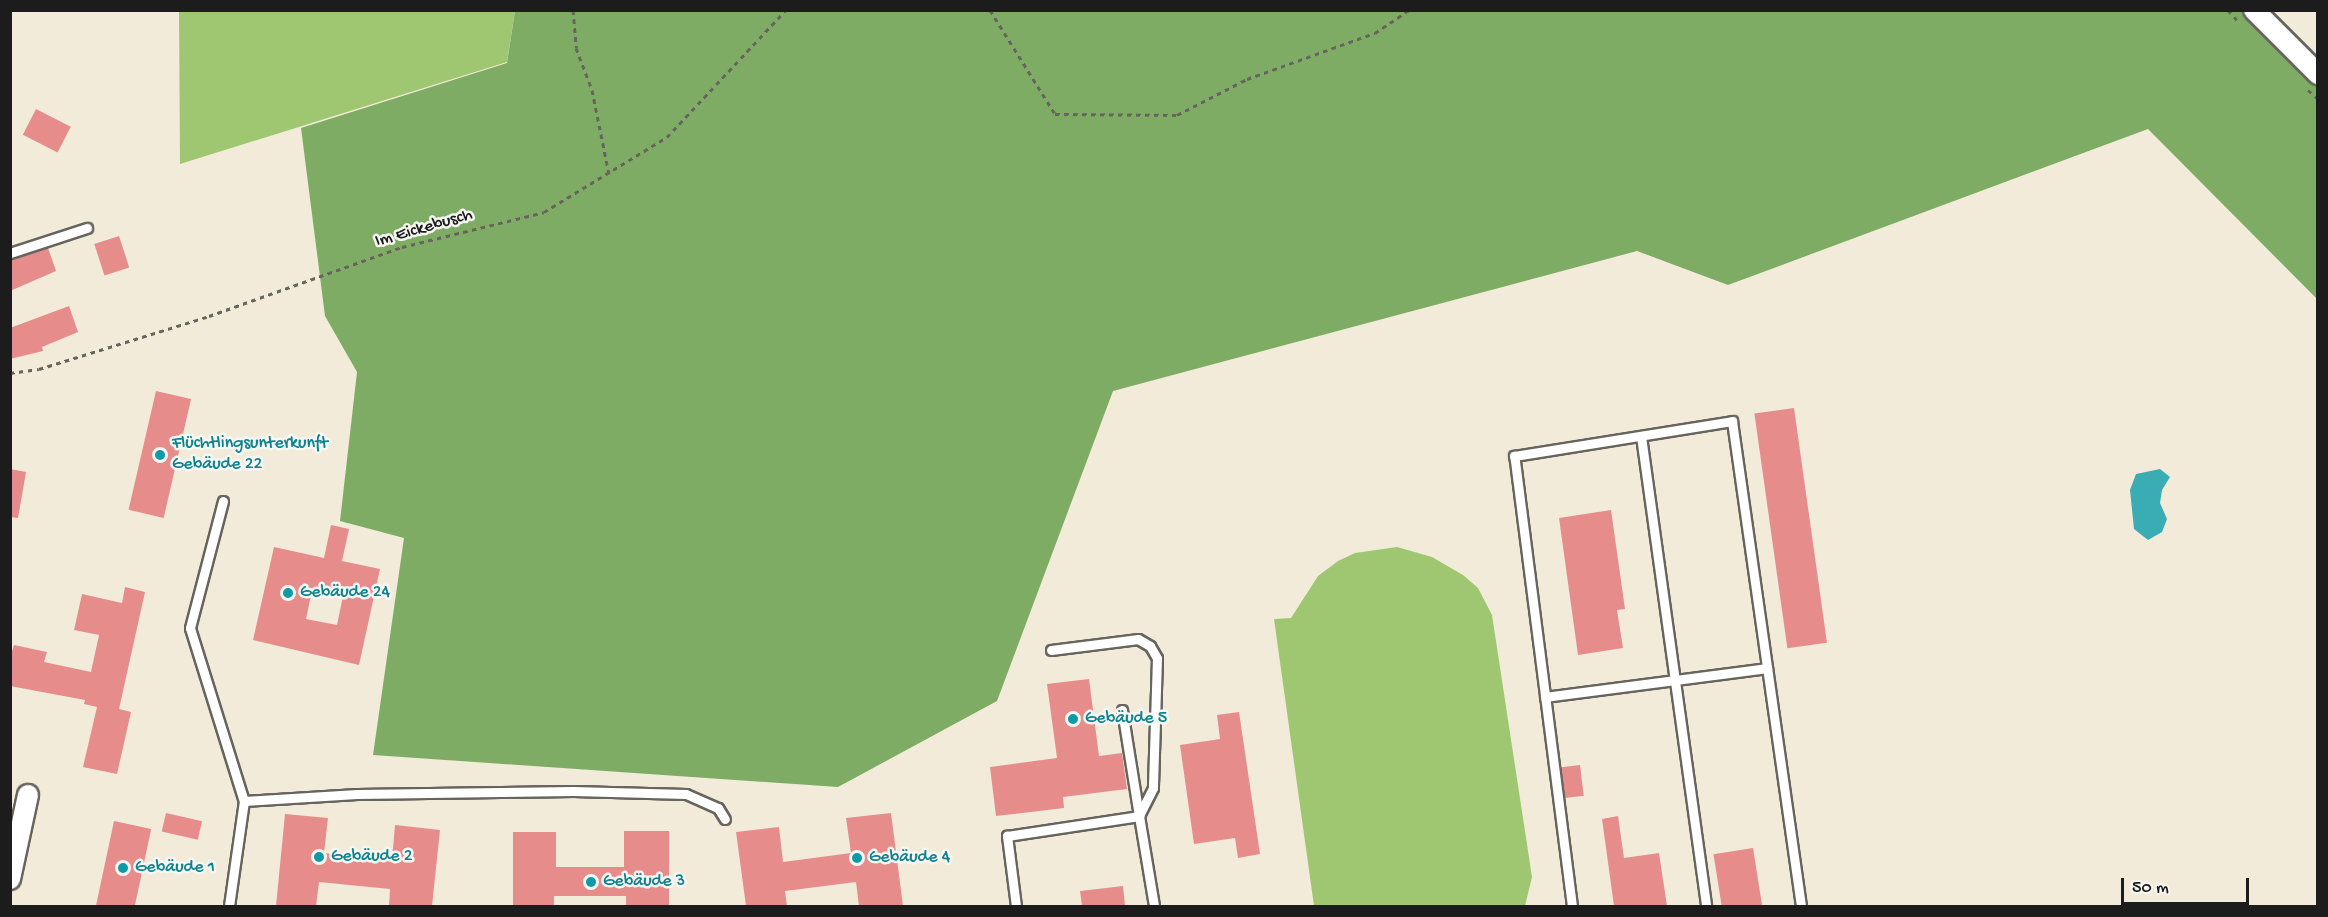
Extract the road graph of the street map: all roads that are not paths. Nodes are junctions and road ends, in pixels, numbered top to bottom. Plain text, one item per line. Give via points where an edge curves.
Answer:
1 (2254, 10) edge
2 (2318, 74) edge
3 (87, 228) dead end
4 (10, 253) edge
5 (1641, 436) junction
6 (223, 501) dead end
7 (1051, 650) dead end
8 (1767, 668) junction
9 (1673, 680) junction
10 (1545, 697) junction
11 (1122, 710) dead end
12 (28, 795) dead end
13 (244, 801) junction
14 (1139, 816) junction
15 (725, 819) dead end
16 (10, 879) edge
17 (229, 906) edge
18 (1017, 906) edge
19 (1154, 906) edge
20 (1572, 906) edge
21 (1706, 906) edge
22 (1801, 906) edge

1 - 2 street
3 - 4 lane
5 - 8 lane via 1732,421
5 - 9 lane
5 - 10 lane via 1514,456
6 - 13 lane via 190,628
7 - 14 lane via 1138,639 1150,646 1157,658 1153,788
8 - 9 lane
8 - 22 lane
9 - 10 lane
9 - 21 lane
10 - 20 lane
11 - 14 lane
12 - 16 street
13 - 15 lane via 393,793 686,794 718,808
13 - 17 lane
14 - 18 lane via 1007,836
14 - 19 lane

